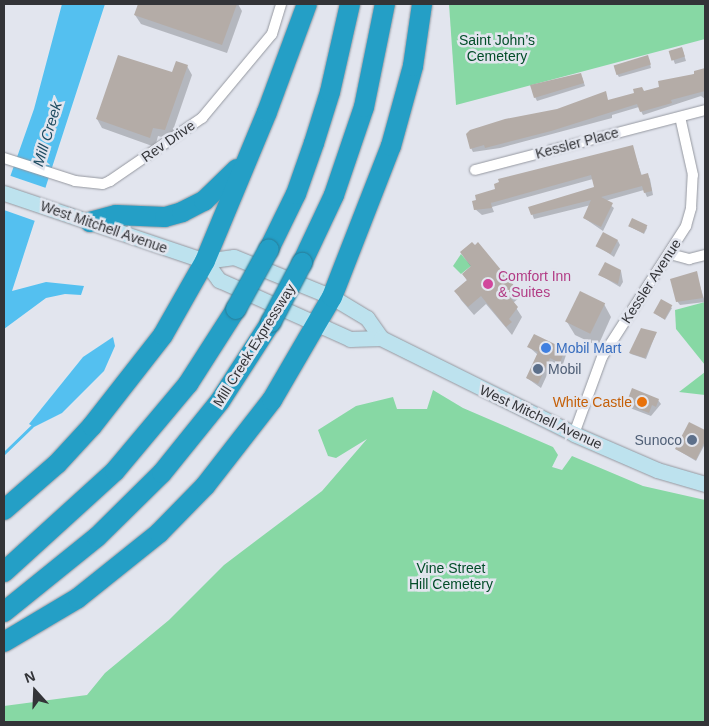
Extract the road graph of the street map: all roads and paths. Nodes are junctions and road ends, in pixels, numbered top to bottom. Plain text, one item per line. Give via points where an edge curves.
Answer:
1 (281, 4) edge
2 (307, 4) edge
3 (350, 4) edge
4 (385, 4) edge
5 (422, 4) edge
6 (705, 110) edge
7 (680, 117) junction
8 (248, 156) junction
9 (4, 158) edge
10 (475, 170) dead end
11 (4, 193) edge
12 (90, 222) junction
13 (670, 254) junction
14 (705, 255) edge
15 (204, 261) junction
16 (332, 297) junction
17 (317, 324) junction
18 (381, 338) junction
19 (574, 434) junction
20 (705, 484) edge
21 (4, 510) edge
22 (4, 572) edge
23 (4, 612) edge
24 (4, 642) edge

1 - 9 street, Rev Drive via 272,34 202,118 110,181 102,184 75,180
2 - 8 highway
3 - 22 highway, bridge via 330,92 296,194 236,309 188,384 115,471
4 - 23 highway, Mill Creek Expressway, bridge via 364,107 334,195 271,322 220,401 162,473 98,537
5 - 16 highway via 413,66 391,146
6 - 7 street
7 - 10 street, Kessler Place
7 - 13 street, Kessler Avenue via 693,189 686,226
8 - 12 highway via 204,201 182,212 146,218 116,215
8 - 15 highway
11 - 12 main road, West Mitchell Avenue
12 - 15 main road, West Mitchell Avenue
13 - 14 street via 689,259
13 - 19 street, Kessler Avenue via 602,357
15 - 16 main road, West Mitchell Avenue via 234,257
15 - 17 main road, West Mitchell Avenue via 219,280
15 - 21 highway via 163,335 97,420 57,464
16 - 17 highway
16 - 18 main road, West Mitchell Avenue via 367,318
17 - 18 main road, West Mitchell Avenue via 350,339
17 - 24 highway via 272,400 240,445 159,533 78,598
18 - 19 main road, West Mitchell Avenue
19 - 20 main road, West Mitchell Avenue via 657,470

